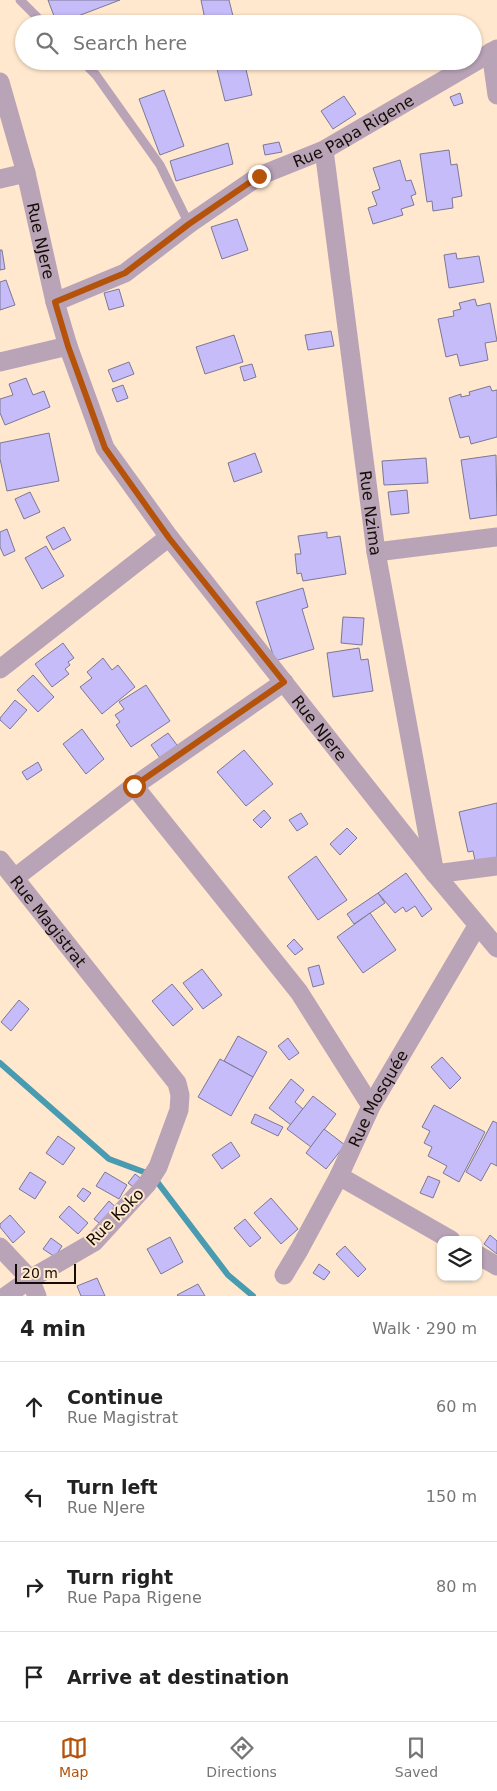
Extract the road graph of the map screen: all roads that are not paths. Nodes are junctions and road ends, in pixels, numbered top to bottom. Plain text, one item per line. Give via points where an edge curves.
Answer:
1 (20, 0) edge
2 (35, 15) edge
3 (494, 51) edge
4 (482, 58) edge
5 (91, 70) edge
6 (461, 70) edge
7 (0, 82) edge
8 (497, 95) edge
9 (324, 150) junction
10 (26, 173) junction
11 (0, 179) edge
12 (189, 224) junction
13 (55, 302) junction
14 (68, 346) junction
15 (0, 362) edge
16 (497, 537) edge
17 (169, 538) junction
18 (376, 552) junction
19 (1, 664) edge
20 (284, 682) junction
21 (134, 786) junction
22 (0, 860) edge
23 (497, 866) edge
24 (435, 874) junction
25 (16, 877) junction
26 (477, 926) junction
27 (497, 948) edge
28 (371, 1106) junction
29 (339, 1176) junction
30 (147, 1184) joint
31 (444, 1236) edge
32 (0, 1247) edge
33 (482, 1258) edge
34 (497, 1266) edge
35 (284, 1275) dead end
36 (33, 1288) edge
37 (6, 1296) edge

1 - 2 lane
3 - 4 street, Rue Papa Rigene
3 - 8 street
5 - 12 lane via 160,166
6 - 9 street, Rue Papa Rigene
7 - 10 street, Rue NJere
9 - 12 street, Rue Papa Rigene via 259,176
9 - 18 street, Rue Nzima
10 - 11 street
10 - 13 street, Rue NJere
12 - 13 street, Rue Papa Rigene via 125,273
13 - 14 street, Rue NJere
14 - 15 street
14 - 17 street, Rue NJere via 105,448
16 - 18 street
17 - 19 street
17 - 20 street, Rue NJere
18 - 24 street, Rue Nzima
20 - 21 street, Rue Magistrat
20 - 24 street, Rue NJere
21 - 25 street, Rue Magistrat
21 - 28 street via 299,992
22 - 25 street
23 - 24 street
24 - 26 street, Rue NJere
25 - 30 street, Rue Magistrat via 177,1083 179,1110 158,1167
26 - 27 street, Rue NJere
26 - 28 street, Rue Mosquée
28 - 29 street, Rue Mosquée
29 - 31 street
29 - 35 street, Rue Mosquée
30 - 36 street, Rue Koko via 94,1242
32 - 36 street
33 - 34 street
36 - 37 street, Rue Koko

